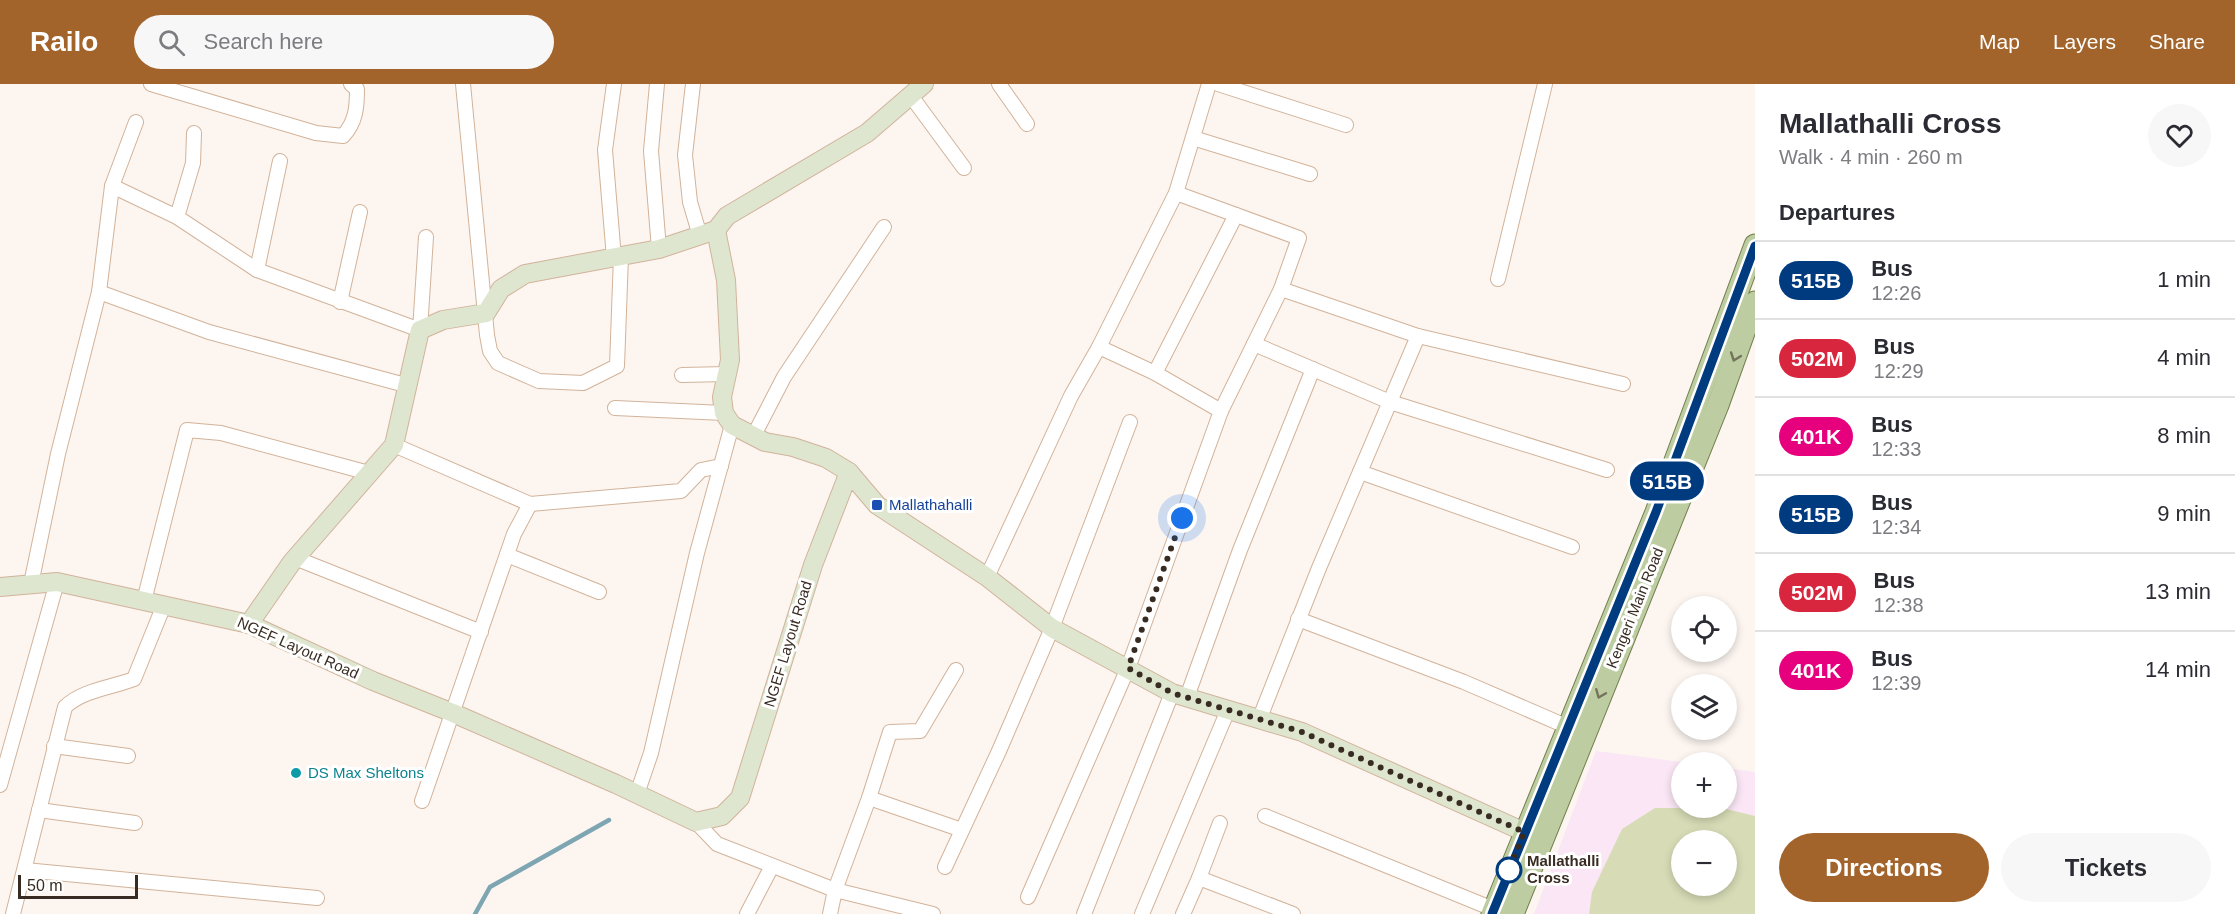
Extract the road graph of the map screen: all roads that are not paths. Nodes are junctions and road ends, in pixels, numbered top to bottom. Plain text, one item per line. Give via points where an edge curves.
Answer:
1 (151, 84) edge
2 (351, 84) edge
3 (463, 84) edge
4 (614, 84) edge
5 (657, 84) edge
6 (693, 84) edge
7 (999, 84) edge
8 (1209, 84) edge
9 (1218, 84) edge
10 (1545, 84) edge
11 (917, 90) edge
12 (136, 122) dead end
13 (1027, 124) dead end
14 (1346, 125) dead end
15 (194, 133) dead end
16 (1193, 138) junction
17 (280, 161) dead end
18 (964, 168) dead end
19 (1310, 174) dead end
20 (112, 186) junction
21 (1176, 193) junction
22 (360, 212) dead end
23 (1236, 215) junction
24 (177, 217) junction
25 (884, 227) dead end
26 (708, 233) junction
27 (426, 237) dead end
28 (1755, 246) edge
29 (659, 249) junction
30 (618, 257) junction
31 (257, 270) junction
32 (1498, 279) dead end
33 (1281, 289) junction
34 (99, 292) junction
35 (340, 302) junction
36 (1755, 302) edge
37 (486, 313) junction
38 (420, 330) junction
39 (1418, 336) junction
40 (1254, 344) junction
41 (1099, 347) junction
42 (1313, 369) junction
43 (1155, 373) junction
44 (727, 374) junction
45 (682, 375) dead end
46 (1623, 384) dead end
47 (409, 386) junction
48 (1390, 402) junction
49 (615, 408) dead end
50 (1221, 411) junction
51 (728, 419) junction
52 (1130, 422) dead end
53 (754, 435) junction
54 (394, 445) junction
55 (721, 466) junction
56 (1607, 470) dead end
57 (849, 472) junction
58 (1360, 472) junction
59 (369, 473) junction
60 (530, 504) junction
61 (1572, 547) dead end
62 (507, 555) junction
63 (295, 558) junction
64 (987, 577) junction
65 (57, 582) junction
66 (31, 584) junction
67 (0, 587) edge
68 (599, 592) dead end
69 (144, 601) junction
70 (164, 605) junction
71 (1298, 619) junction
72 (249, 624) junction
73 (1052, 628) junction
74 (480, 632) junction
75 (1128, 668) junction
76 (956, 670) dead end
77 (1180, 695) junction
78 (1228, 710) junction
79 (453, 712) junction
80 (1259, 720) junction
81 (1568, 727) junction
82 (54, 746) junction
83 (128, 756) dead end
84 (0, 785) edge
85 (637, 794) junction
86 (869, 798) junction
87 (422, 801) dead end
88 (39, 810) junction
89 (1265, 816) dead end
90 (696, 822) junction
91 (135, 823) dead end
92 (1220, 823) dead end
93 (962, 830) junction
94 (1533, 836) junction
95 (772, 866) junction
96 (945, 867) dead end
97 (25, 870) junction
98 (1199, 878) junction
99 (835, 890) junction
100 (1028, 897) dead end
101 (317, 898) dead end
102 (1499, 912) edge
103 (13, 914) edge
104 (747, 914) edge
105 (830, 914) edge
106 (933, 914) edge
107 (1084, 914) edge
108 (1142, 914) edge
109 (1183, 914) edge
110 (1293, 914) edge

1 - 2 street via 316,133 343,136 352,126 357,106 357,89
3 - 37 street
4 - 30 street via 605,150
5 - 29 street via 651,151
6 - 26 street via 685,155 690,202
7 - 13 street
8 - 16 street
9 - 14 street
10 - 32 street
11 - 18 street
11 - 26 street via 867,133 727,216
12 - 20 street
15 - 24 street via 193,164
16 - 19 street
16 - 21 street
17 - 31 street
20 - 24 street
20 - 34 street
21 - 23 street
21 - 41 street
22 - 35 street
23 - 33 street via 1299,238
23 - 43 street
24 - 31 street
25 - 53 street via 784,377
26 - 29 street
26 - 44 street via 726,280
27 - 38 street
28 - 81 main road, Kengeri Main Road via 1656,512
29 - 30 street
30 - 37 street via 525,274 501,290
30 - 37 street via 617,366 583,383 539,381 498,363 490,351
31 - 35 street
33 - 39 street
33 - 40 street
34 - 47 street via 209,332
34 - 66 street via 58,454
35 - 38 street
36 -> 94 main road, Kengeri Main Road via 1718,405
37 - 38 street via 443,320
38 - 47 street
39 - 46 street
39 - 48 street
40 - 42 street
40 - 50 street
41 - 43 street
41 - 64 street via 1071,396
42 - 48 street
42 - 77 street
43 - 50 street
44 - 45 street
44 - 51 street via 722,397
47 - 54 street
48 - 56 street
48 - 58 street
49 - 51 street
50 - 75 street
51 - 53 street
51 - 55 street
52 - 73 street
53 - 57 street via 765,442 826,458
54 - 59 street
54 - 60 street
55 - 60 street via 701,470 681,491
55 - 85 street via 651,753
57 - 64 street via 877,505
57 - 90 street, NGEF Layout Road via 813,565 740,798 722,816
58 - 61 street
58 - 71 street
59 - 63 street
59 - 69 street via 221,433 187,430
60 - 62 street
62 - 68 street
62 - 74 street
63 - 72 street
63 - 74 street
64 - 73 street
65 - 66 street, NGEF Layout Road
65 - 69 street, NGEF Layout Road
65 - 84 street
66 - 67 street, NGEF Layout Road
69 - 70 street, NGEF Layout Road
70 - 72 street, NGEF Layout Road
70 - 82 street via 134,680 78,695 65,707
71 - 80 street
71 - 81 street via 1464,682
72 - 79 street, NGEF Layout Road via 373,681
73 - 75 street
73 - 93 street
74 - 79 street
75 - 77 street
75 - 100 street
76 - 86 street via 920,731 890,732
77 - 78 street
77 - 107 street
78 - 80 street
78 - 108 street
79 - 85 street, NGEF Layout Road
79 - 87 street
80 - 94 street via 1302,732
81 - 94 main road, Kengeri Main Road
82 - 83 street
82 - 88 street
85 - 90 street, NGEF Layout Road
86 - 93 street
86 - 99 street
88 - 91 street
88 - 97 street
89 - 102 street
90 - 95 street via 717,844
92 - 98 street
93 - 96 street
94 - 102 main road, Kengeri Main Road
95 - 99 street
95 - 104 street
97 - 101 street
97 - 103 street
98 - 109 street
98 - 110 street
99 - 105 street
99 - 106 street

